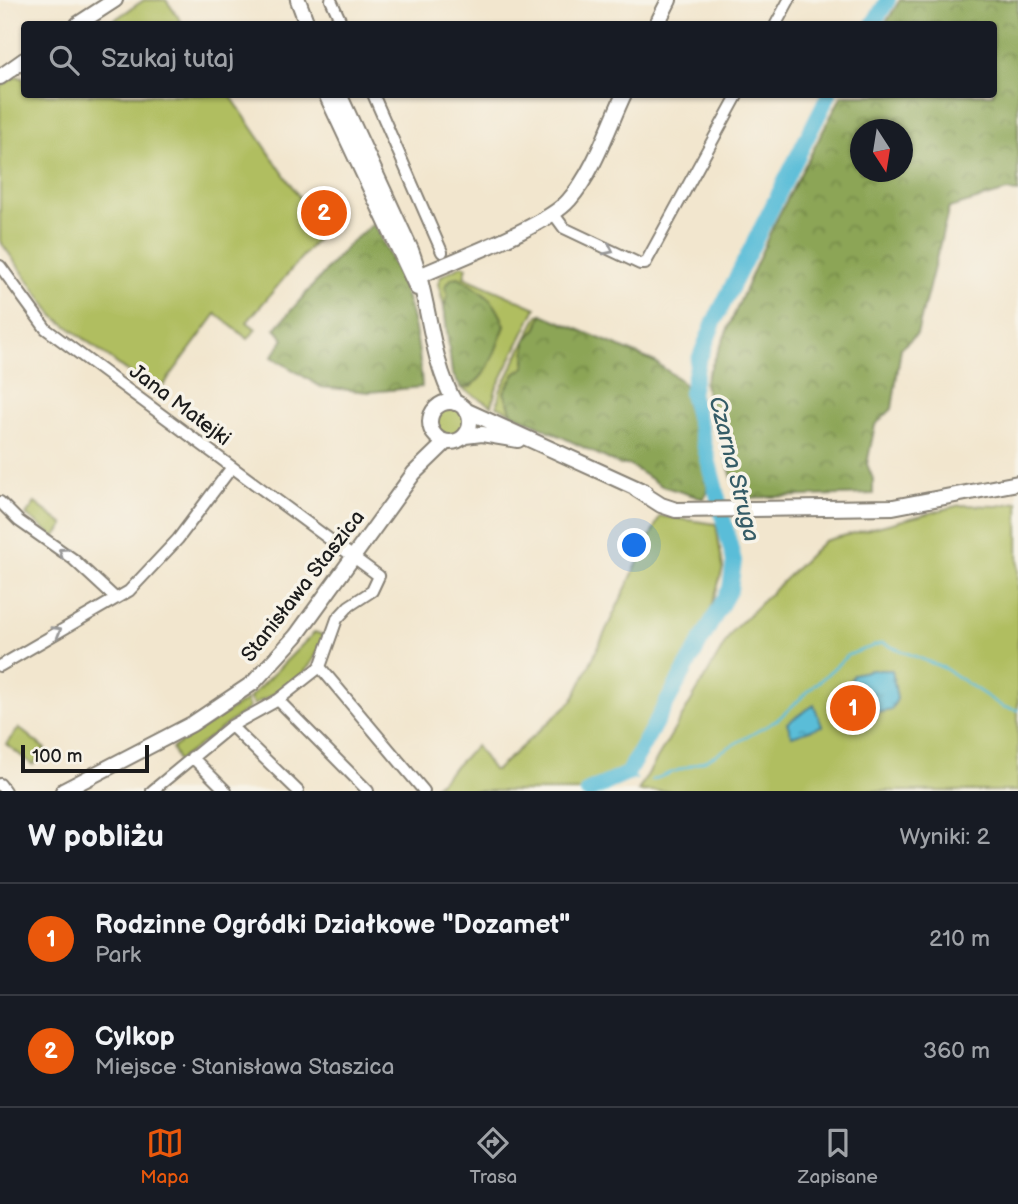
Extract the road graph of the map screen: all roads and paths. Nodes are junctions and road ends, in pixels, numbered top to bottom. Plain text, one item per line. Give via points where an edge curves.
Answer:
1 (288, 0) edge
2 (298, 0) edge
3 (331, 0) edge
4 (669, 0) edge
5 (789, 0) edge
6 (108, 2) edge
7 (82, 21) edge
8 (295, 21) edge
9 (306, 21) edge
10 (341, 21) edge
11 (658, 21) edge
12 (778, 21) edge
13 (21, 62) edge
14 (0, 76) edge
15 (328, 98) edge
16 (342, 98) edge
17 (375, 98) edge
18 (622, 98) edge
19 (735, 98) edge
20 (554, 213) junction
21 (442, 252) dead end
22 (0, 266) edge
23 (417, 278) junction
24 (437, 352) junction
25 (460, 406) junction
26 (437, 407) junction
27 (430, 429) junction
28 (465, 436) junction
29 (446, 442) junction
30 (535, 444) junction
31 (232, 467) junction
32 (414, 473) junction
33 (1018, 483) edge
34 (0, 502) edge
35 (355, 558) junction
36 (114, 597) junction
37 (0, 666) edge
38 (320, 667) junction
39 (278, 700) junction
40 (231, 726) junction
41 (192, 757) junction
42 (0, 784) edge
43 (5, 791) edge
44 (63, 791) edge
45 (152, 791) edge
46 (226, 791) edge
47 (298, 791) edge
48 (368, 791) edge
49 (424, 791) edge

1 - 8 street
2 - 9 street
3 - 10 street
4 - 11 street
5 - 12 street
6 - 7 street
13 - 14 street
15 - 23 street
16 - 23 street
17 - 21 street
18 - 20 street via 582,181
20 -> 19 street via 564,228 645,264
20 - 23 street
22 - 31 street, Jana Matejki via 46,328
23 - 24 street
24 - 25 street
24 - 26 street
25 - 26 street
25 - 28 street via 470,421
25 - 30 street
26 - 27 street via 430,417
27 - 29 street
27 - 32 street, Stanisława Staszica
28 - 29 street
28 - 30 street via 482,434
29 - 32 street, Stanisława Staszica
30 - 33 street via 676,510 893,507
31 - 35 street, Jana Matejki
31 - 36 street via 154,568 129,591
32 - 35 street, Stanisława Staszica
36 -> 34 street
35 - 38 street, Jana Matejki via 379,576 377,586 337,620
35 - 44 street, Stanisława Staszica via 284,651 234,699
37 -> 36 street
38 - 39 street
38 - 49 street
39 - 40 street
39 - 48 street
40 - 41 street
40 - 47 street
41 - 45 street
41 - 46 street
42 - 43 street

